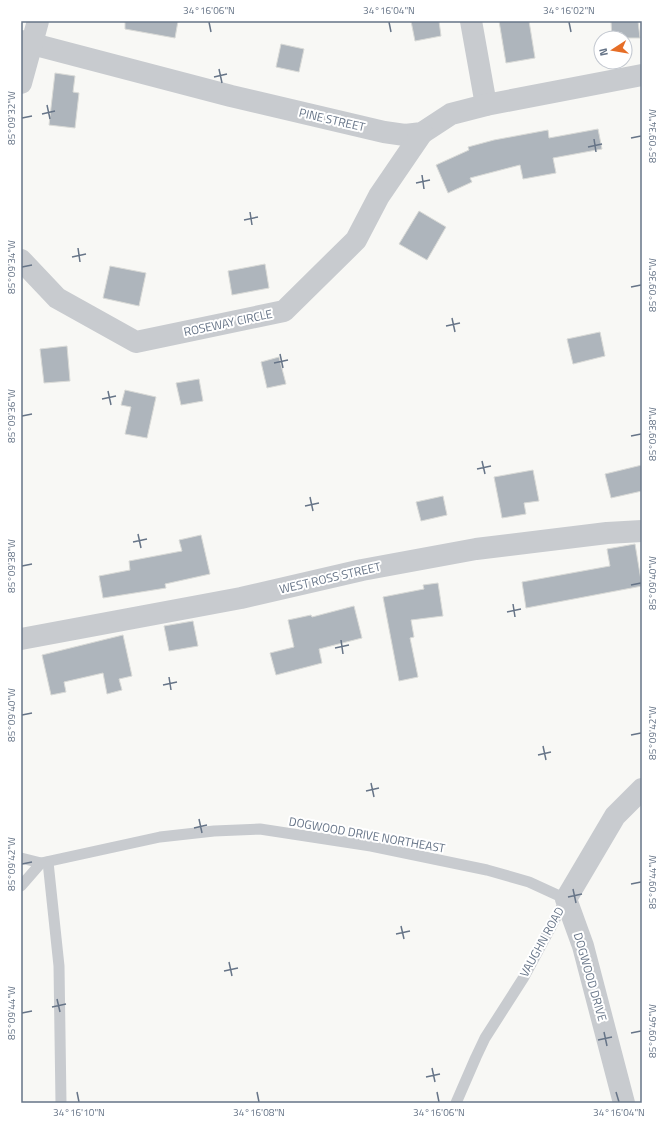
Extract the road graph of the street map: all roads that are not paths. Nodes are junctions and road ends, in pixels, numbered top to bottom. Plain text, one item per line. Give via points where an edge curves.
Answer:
1 (38, 21) edge
2 (471, 21) edge
3 (26, 42) edge
4 (642, 75) edge
5 (21, 83) edge
6 (486, 105) junction
7 (422, 133) junction
8 (21, 260) edge
9 (642, 531) edge
10 (21, 639) edge
11 (642, 789) edge
12 (21, 858) edge
13 (44, 863) junction
14 (21, 886) edge
15 (566, 899) junction
16 (61, 1103) edge
17 (456, 1103) edge
18 (624, 1103) edge

1 - 3 street
2 - 6 street
3 - 5 street
3 - 7 street, PINE STREET via 231,96 384,132 405,136
4 - 6 street, PINE STREET
6 - 7 street, PINE STREET via 451,114
7 - 8 street, ROSEWAY CIRCLE via 379,196 356,240 284,311 136,342 57,298
9 - 10 street, WEST ROSS STREET via 476,549 362,570 241,598
11 - 15 street, VAUGHN ROAD via 615,816
12 - 13 lane, DOGWOOD DRIVE NORTHEAST
13 - 14 lane
13 - 15 lane, DOGWOOD DRIVE NORTHEAST via 160,837 260,829 371,846 487,870 529,882
13 - 16 lane via 59,966
15 - 17 lane, VAUGHN ROAD via 524,977 485,1038
15 - 18 street, DOGWOOD DRIVE via 583,946

